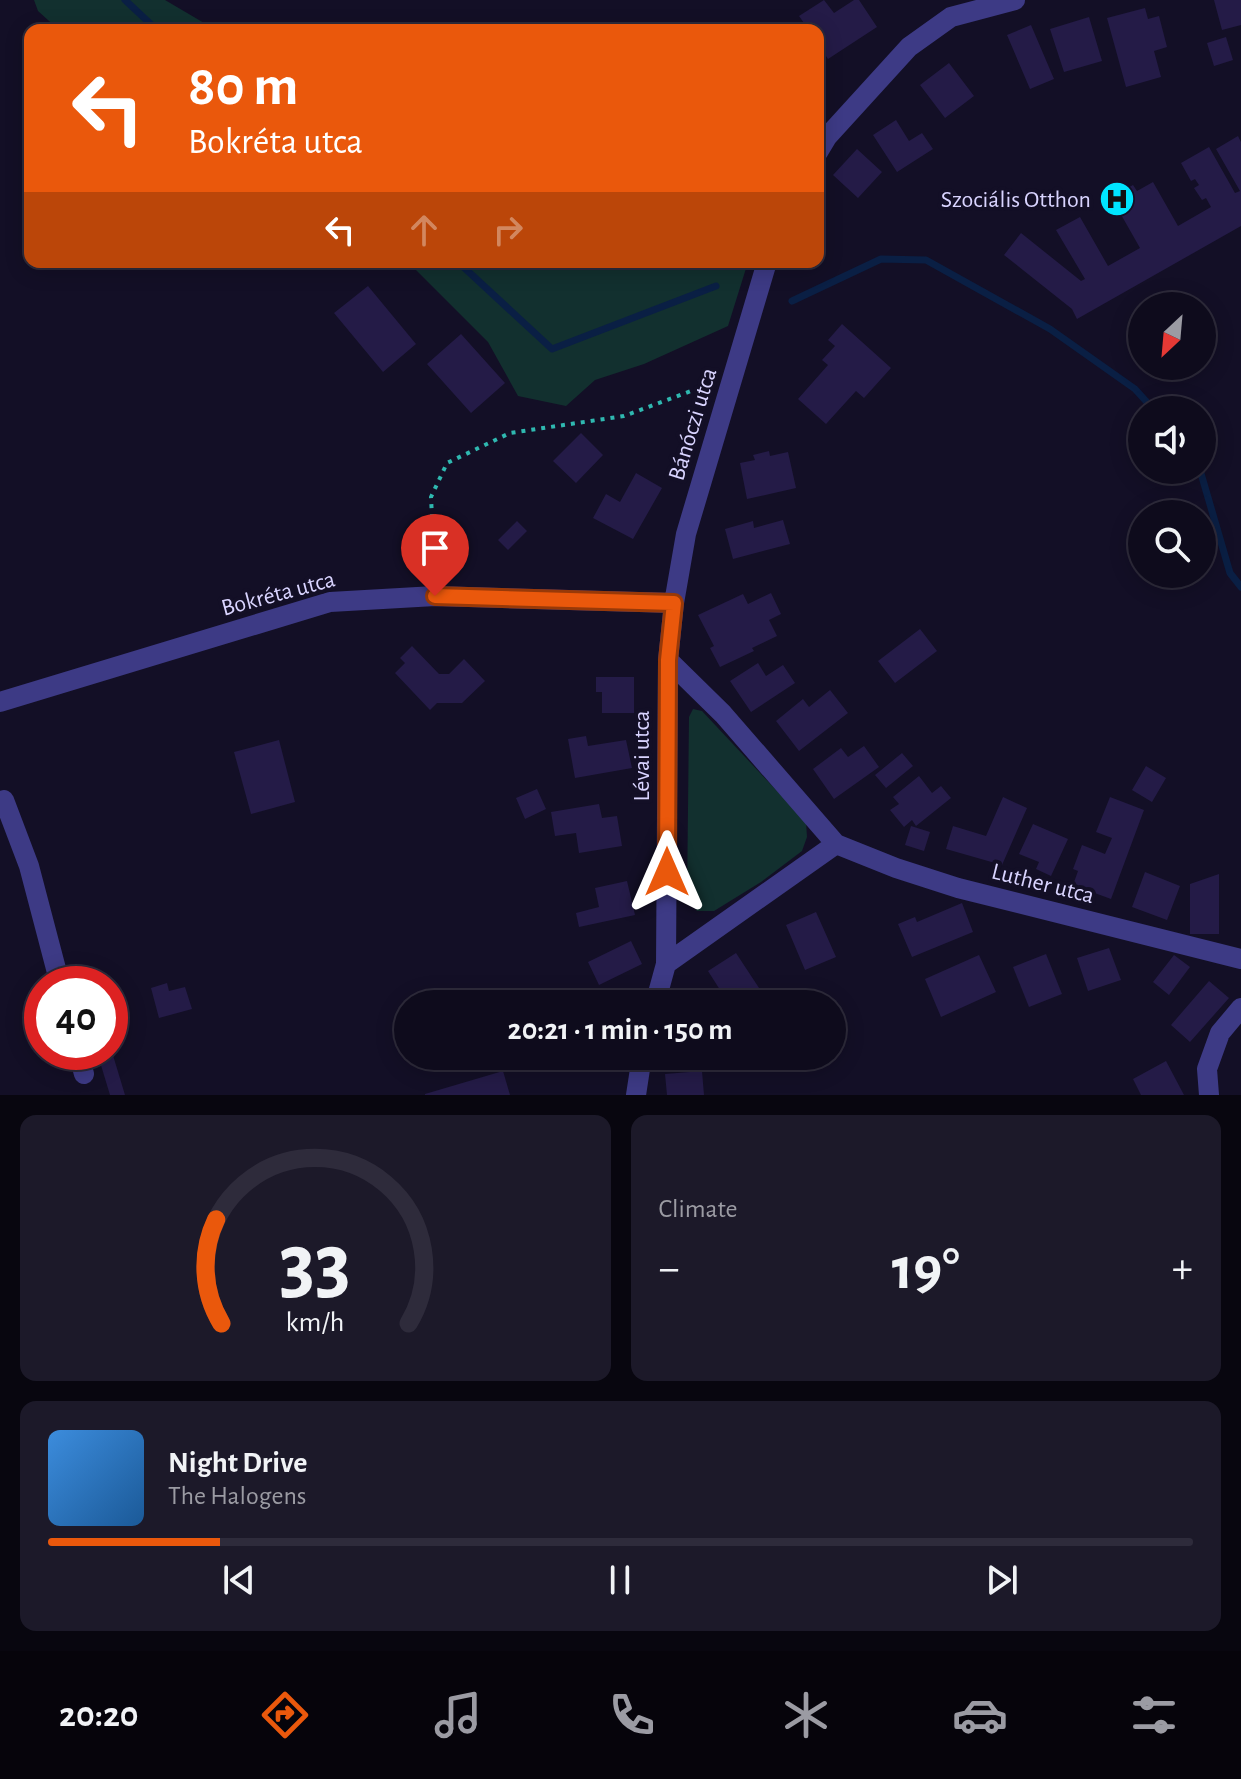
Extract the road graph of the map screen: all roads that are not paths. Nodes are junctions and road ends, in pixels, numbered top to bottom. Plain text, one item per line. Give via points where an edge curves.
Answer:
1 (1015, 0) edge
2 (949, 8) edge
3 (824, 142) edge
4 (765, 268) edge
5 (674, 603) junction
6 (668, 660) junction
7 (0, 702) edge
8 (4, 800) dead end
9 (836, 844) junction
10 (666, 964) junction
11 (1239, 964) edge
12 (55, 966) edge
13 (659, 990) edge
14 (1241, 1008) edge
15 (83, 1070) edge
16 (640, 1070) edge
17 (84, 1074) dead end
18 (636, 1095) edge
19 (1209, 1095) edge

1 - 2 street
2 - 3 street
4 - 5 street, Bánóczi utca via 686,534
5 - 6 street, Lévai utca
5 - 7 street, Bokréta utca via 435,596 330,602
6 - 9 street, Luther utca via 723,714
6 - 10 street, Lévai utca
8 - 12 street via 29,866
9 - 10 street
9 - 11 street, Luther utca via 958,888
10 - 13 street, Lévai utca
14 - 19 street via 1220,1033 1207,1069
15 - 17 street
16 - 18 street

